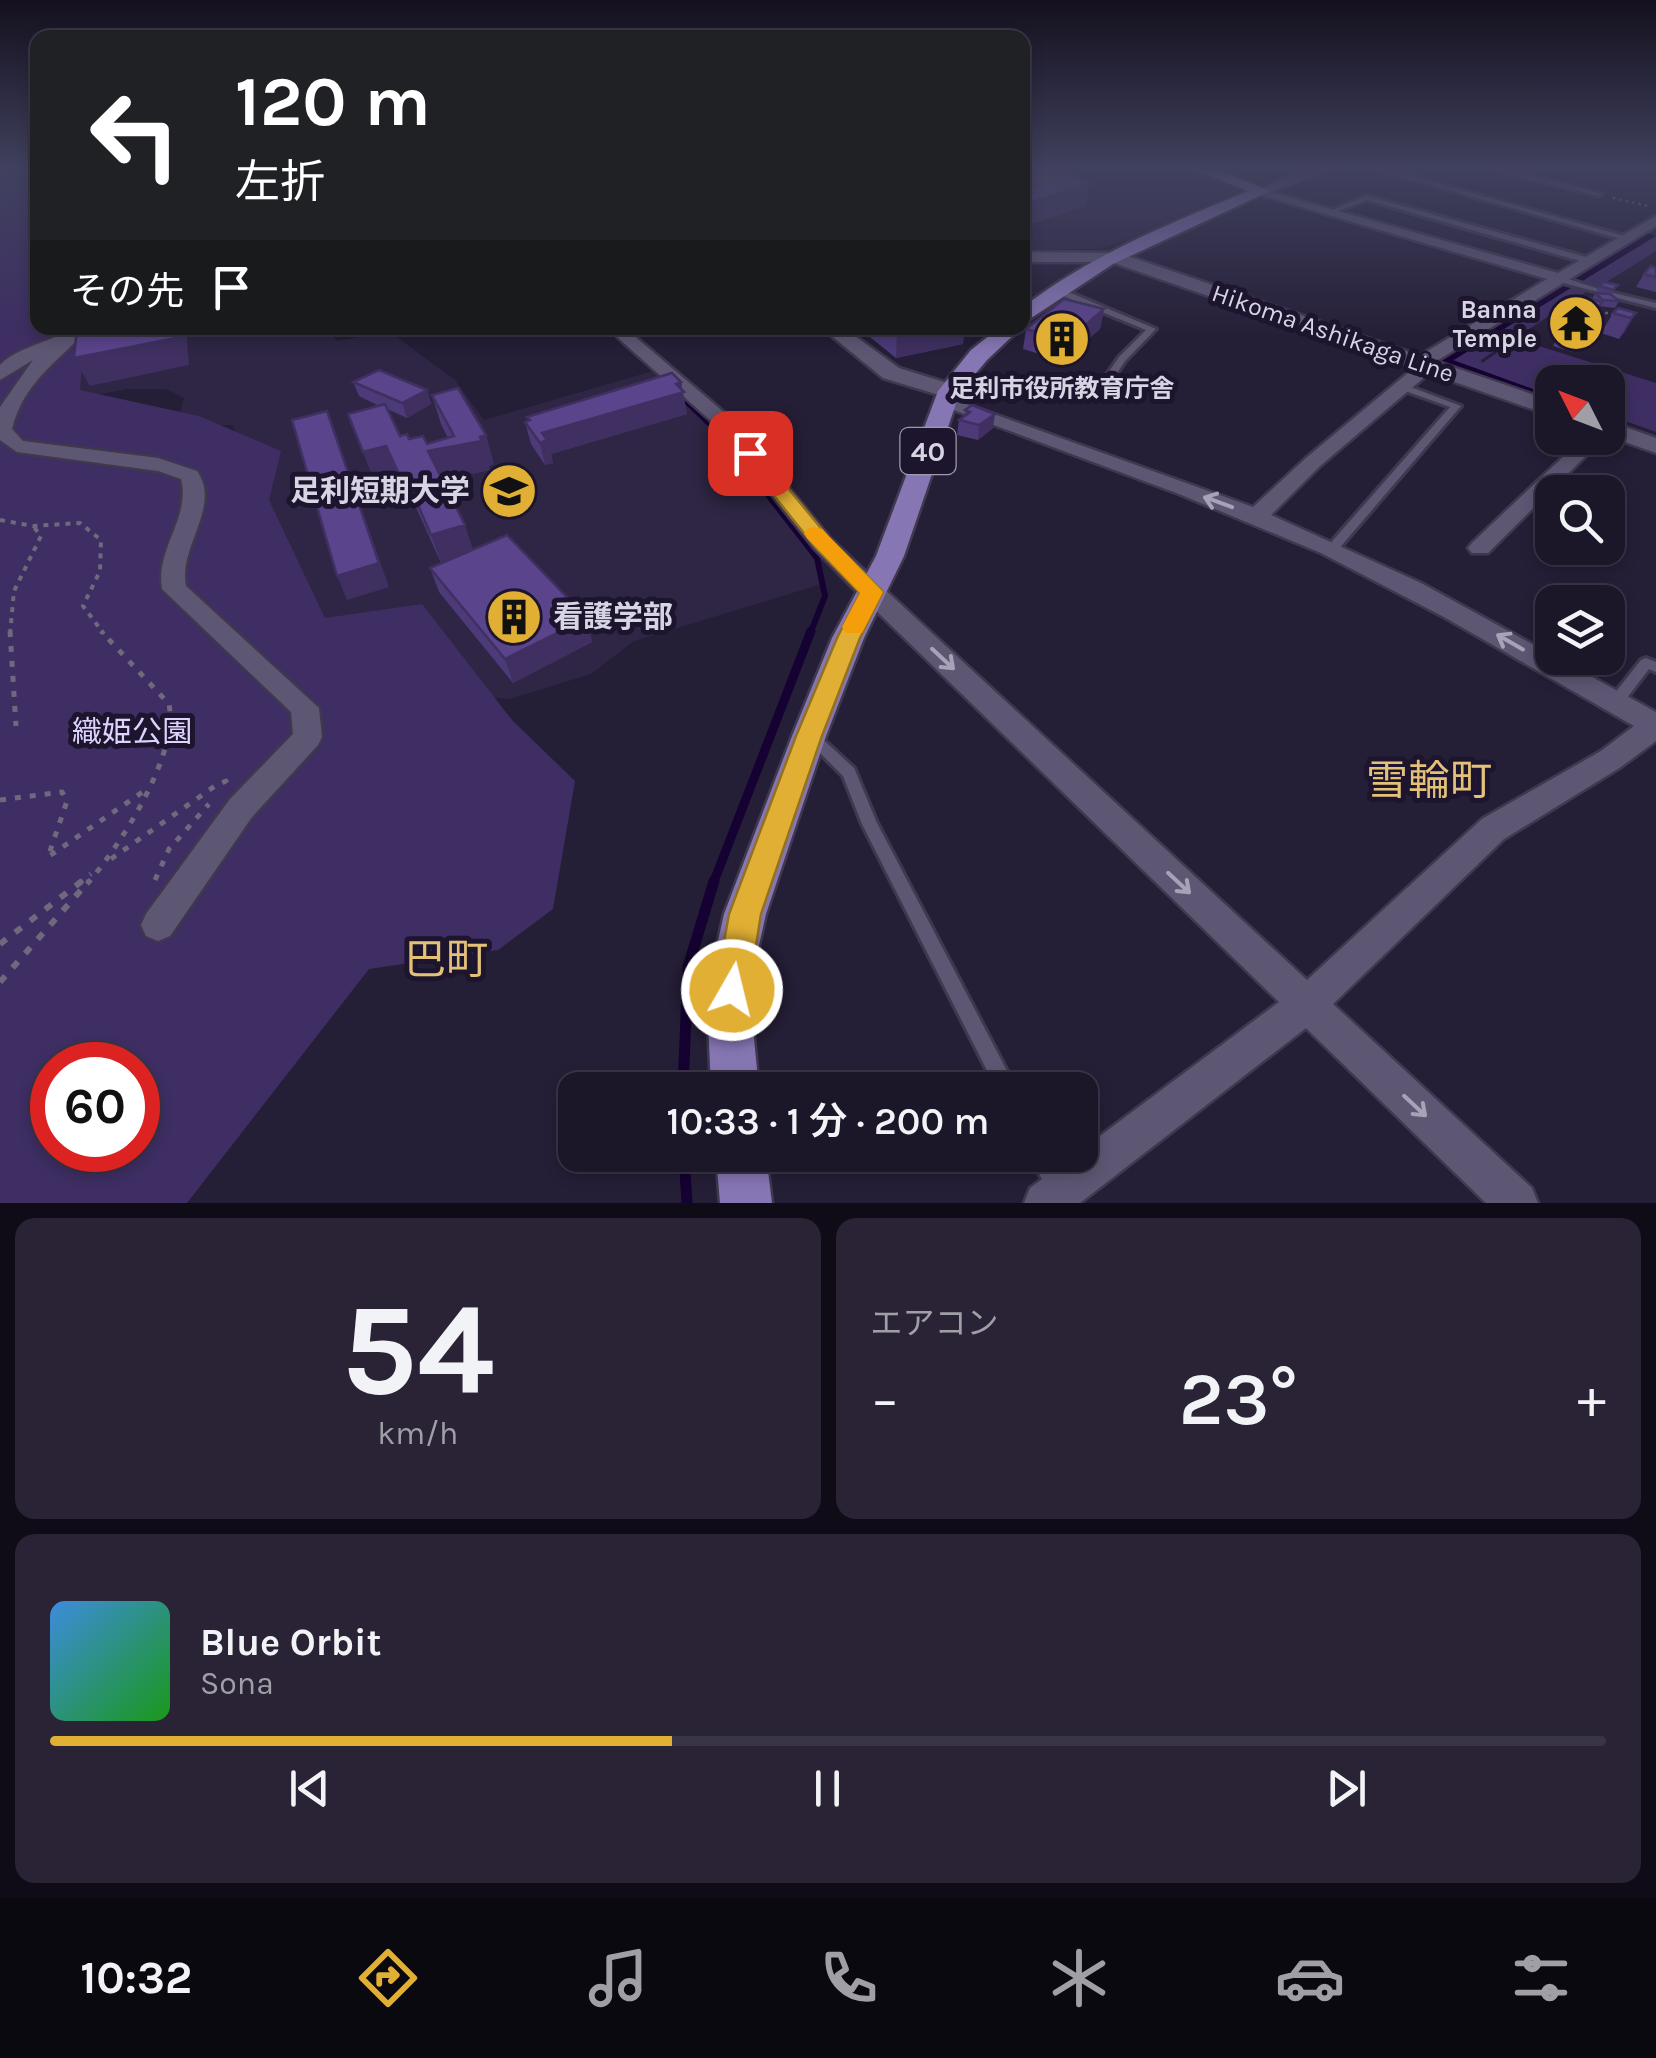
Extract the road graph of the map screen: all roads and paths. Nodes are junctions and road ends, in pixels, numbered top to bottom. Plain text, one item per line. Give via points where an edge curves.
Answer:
1 (1187, 224) edge
2 (1378, 224) edge
3 (1460, 224) edge
4 (1577, 224) edge
5 (1652, 227) edge
6 (1627, 238) junction
7 (1113, 257) junction
8 (1030, 260) edge
9 (1590, 260) junction
10 (1030, 263) edge
11 (1561, 279) junction
12 (1056, 290) junction
13 (1598, 290) edge
14 (1612, 294) edge
15 (1656, 306) edge
16 (1030, 311) edge
17 (1599, 311) edge
18 (1614, 315) edge
19 (70, 335) edge
20 (71, 335) edge
21 (622, 335) edge
22 (841, 335) edge
23 (1002, 335) edge
24 (1424, 364) junction
25 (0, 375) edge
26 (1400, 386) junction
27 (1098, 395) dead end
28 (947, 397) junction
29 (1535, 403) edge
30 (1625, 434) edge
31 (1656, 446) edge
32 (1576, 455) edge
33 (1257, 516) junction
34 (0, 520) edge
35 (33, 526) junction
36 (1480, 548) dead end
37 (1332, 549) junction
38 (872, 592) junction
39 (1656, 668) edge
40 (1615, 702) junction
41 (1656, 725) edge
42 (16, 726) dead end
43 (809, 736) junction
44 (147, 789) junction
45 (0, 800) edge
46 (101, 867) junction
47 (157, 893) dead end
48 (158, 926) dead end
49 (0, 944) edge
50 (0, 982) edge
51 (1308, 1004) junction
52 (734, 1072) edge
53 (998, 1072) edge
54 (743, 1172) edge
55 (1046, 1172) edge
56 (1057, 1200) edge
57 (746, 1203) edge
58 (1517, 1203) edge

1 - 7 main road
2 - 11 street
3 - 9 lane
4 - 6 lane
5 - 6 street
6 - 9 street
7 - 8 street, Hikoma Ashikaga Line
7 - 12 main road
7 - 24 street, Hikoma Ashikaga Line
9 - 11 street
10 - 12 street via 1049,270
11 - 13 lane
11 - 24 street
12 - 16 main road
12 - 27 lane via 1152,329
14 - 15 lane
17 - 18 path
19 - 25 street
20 - 48 street via 25,382 2,430 17,446 186,471 194,482 193,506 173,554 174,589 306,708 308,736 241,808
21 - 38 street via 726,424
22 - 28 street via 892,373
23 - 28 main road, 40
24 - 26 street
24 - 29 street, Hikoma Ashikaga Line
26 - 33 street
26 - 37 lane via 1456,406
33 -> 28 street
28 - 38 main road, 40
30 - 31 street
32 - 36 street
33 - 37 street
34 - 35 path
35 - 42 path via 41,536 14,591 10,620
35 - 44 path via 80,523 100,540 100,571 83,606 168,704 172,720
40 -> 37 street
38 - 43 main road, 40
38 -> 51 street
39 - 40 lane via 1646,664
40 - 41 street
41 - 51 street via 1493,829
43 - 52 main road, 40 via 734,963
43 - 53 lane via 848,772
44 - 45 path via 48,857 67,802 62,792
44 - 46 path
46 - 47 path via 226,781 157,869
46 - 49 path
46 - 50 path
51 - 56 street
51 -> 58 street
54 - 57 main road
55 - 56 lane

